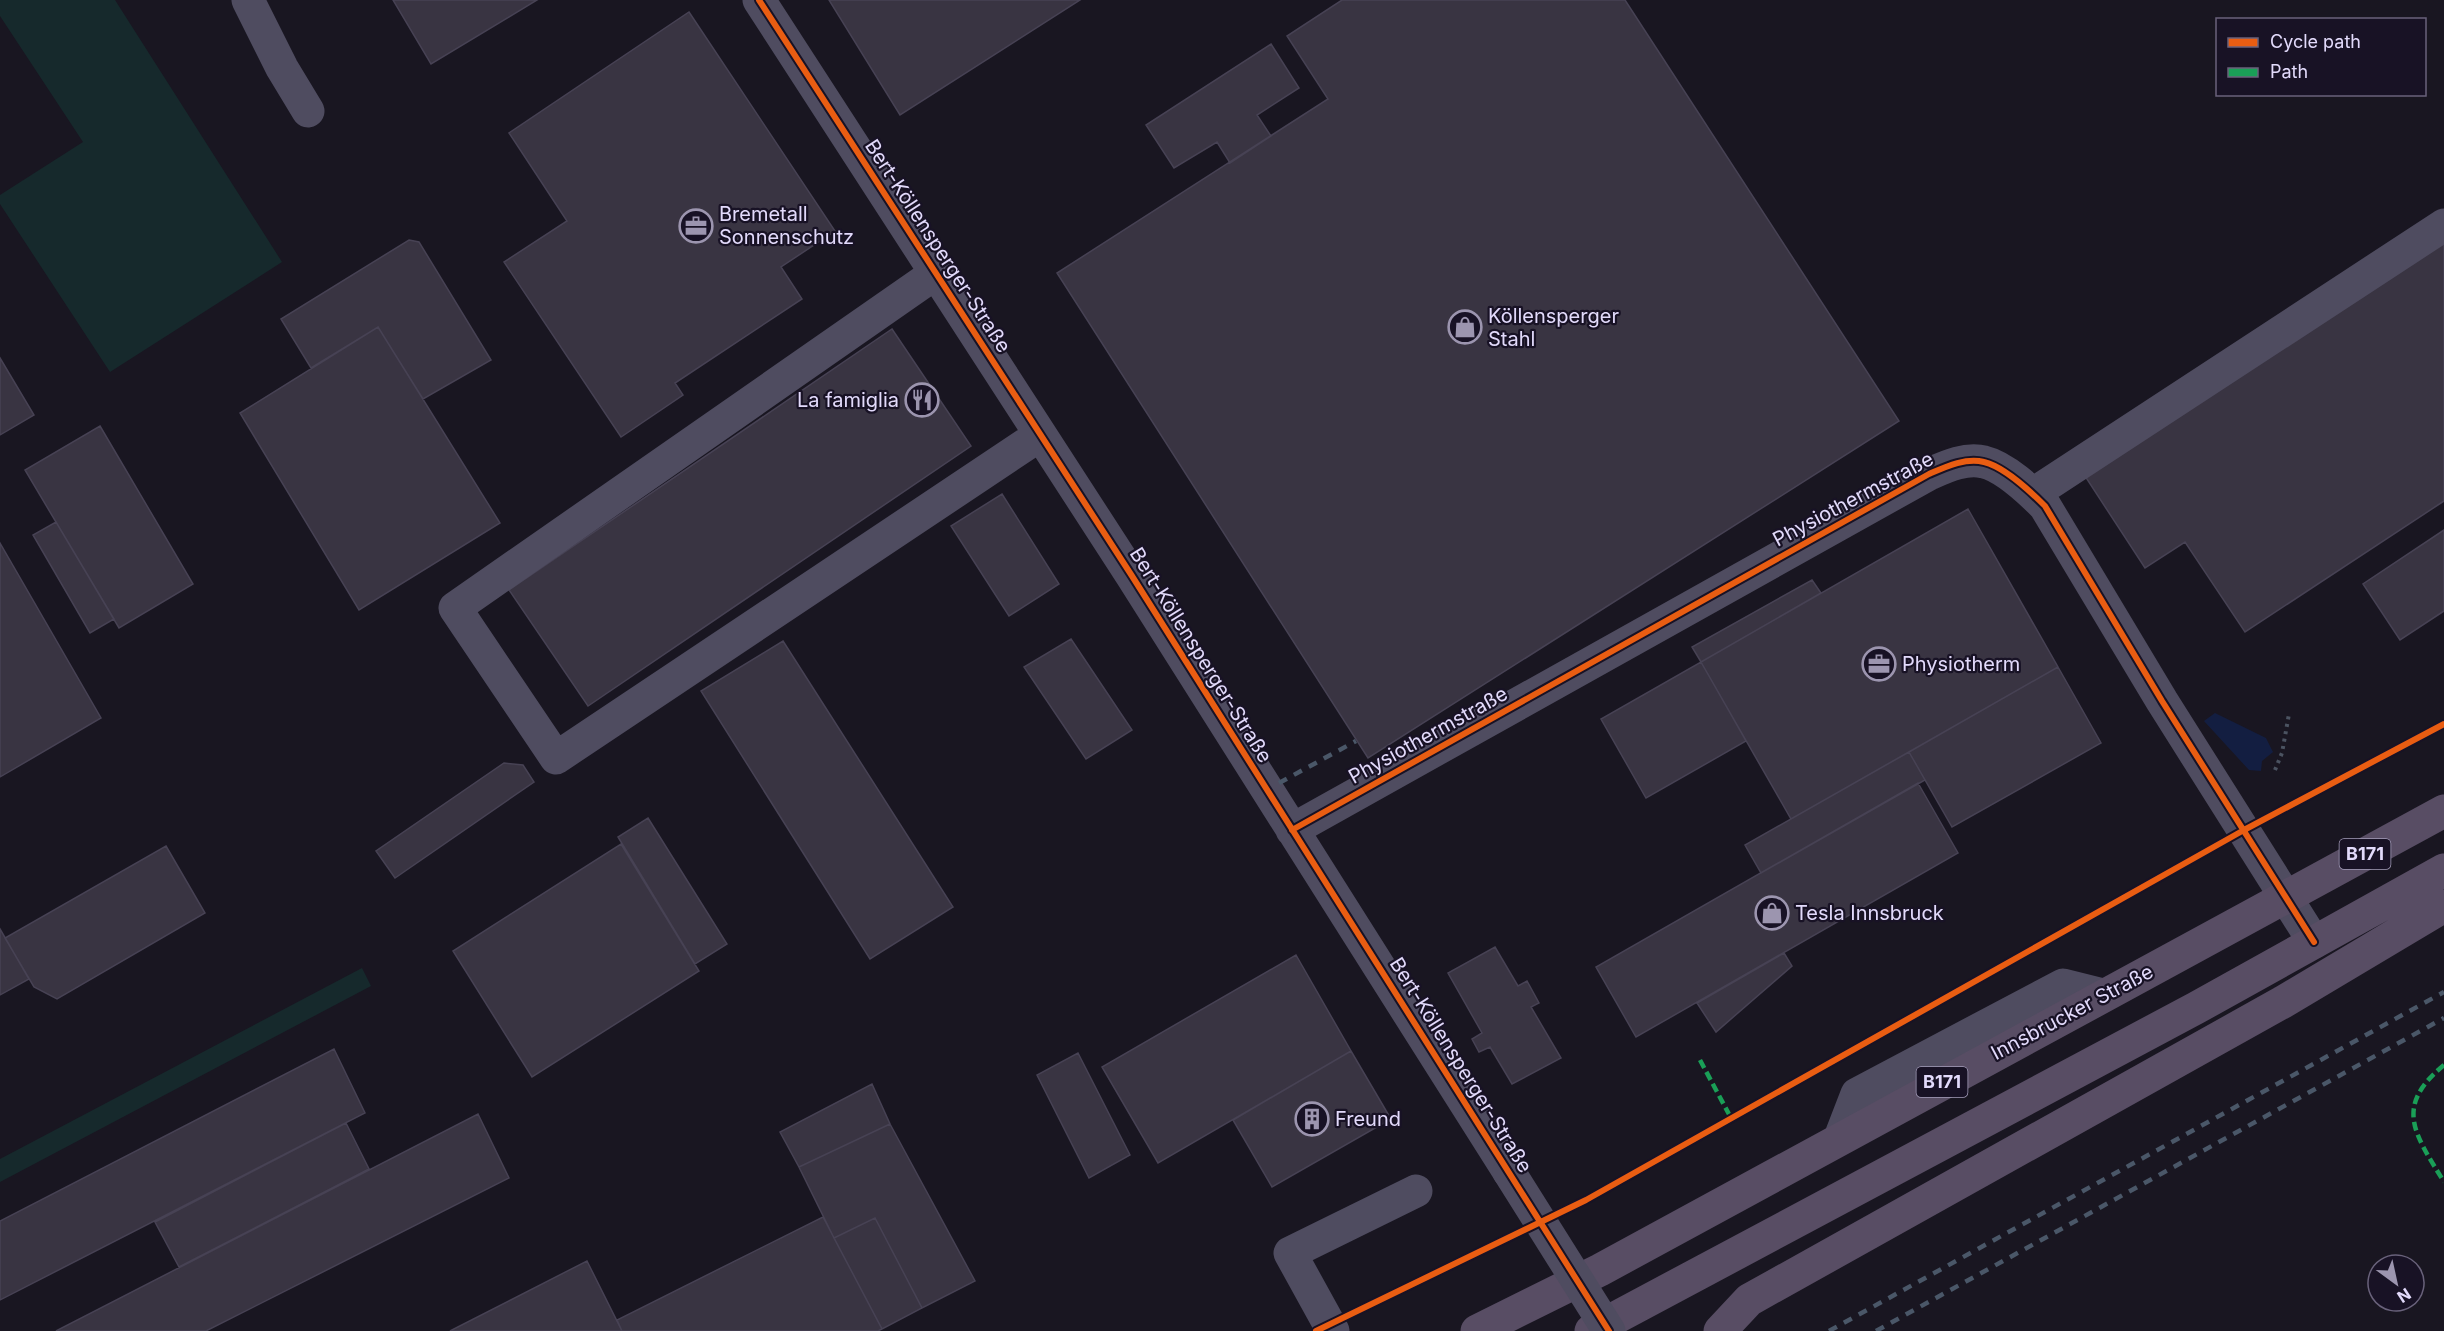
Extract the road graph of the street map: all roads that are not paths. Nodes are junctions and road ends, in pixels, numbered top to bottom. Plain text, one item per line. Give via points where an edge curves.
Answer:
1 (248, 0) edge
2 (759, 0) edge
3 (308, 111) dead end
4 (2444, 225) edge
5 (936, 273) junction
6 (1040, 435) junction
7 (2033, 494) junction
8 (2444, 811) edge
9 (1292, 830) junction
10 (2444, 870) edge
11 (2285, 896) junction
12 (2444, 906) edge
13 (2314, 942) junction
14 (1416, 1191) dead end
15 (1333, 1331) edge
16 (1477, 1331) edge
17 (1591, 1331) edge
18 (1609, 1331) edge
19 (1720, 1331) edge

1 - 3 street
2 - 5 street, Bert-Köllensperger-Straße
4 - 7 street
5 - 6 street, Bert-Köllensperger-Straße
5 - 6 street via 455,608 556,758
6 - 9 street, Bert-Köllensperger-Straße
7 - 9 street, Physiothermstraße via 1984,462 1956,463 1929,474
7 - 11 street, Physiothermstraße via 2045,506
8 - 11 main road, Innsbrucker Straße / B171
9 - 18 street, Bert-Köllensperger-Straße, bridge
10 - 13 main road, B171
11 - 13 street, Physiothermstraße
11 - 16 main road, Innsbrucker Straße / B171 via 1600,1270
12 - 19 main road via 2195,1052 1749,1300
13 - 17 main road, B171
14 - 15 street via 1290,1253

